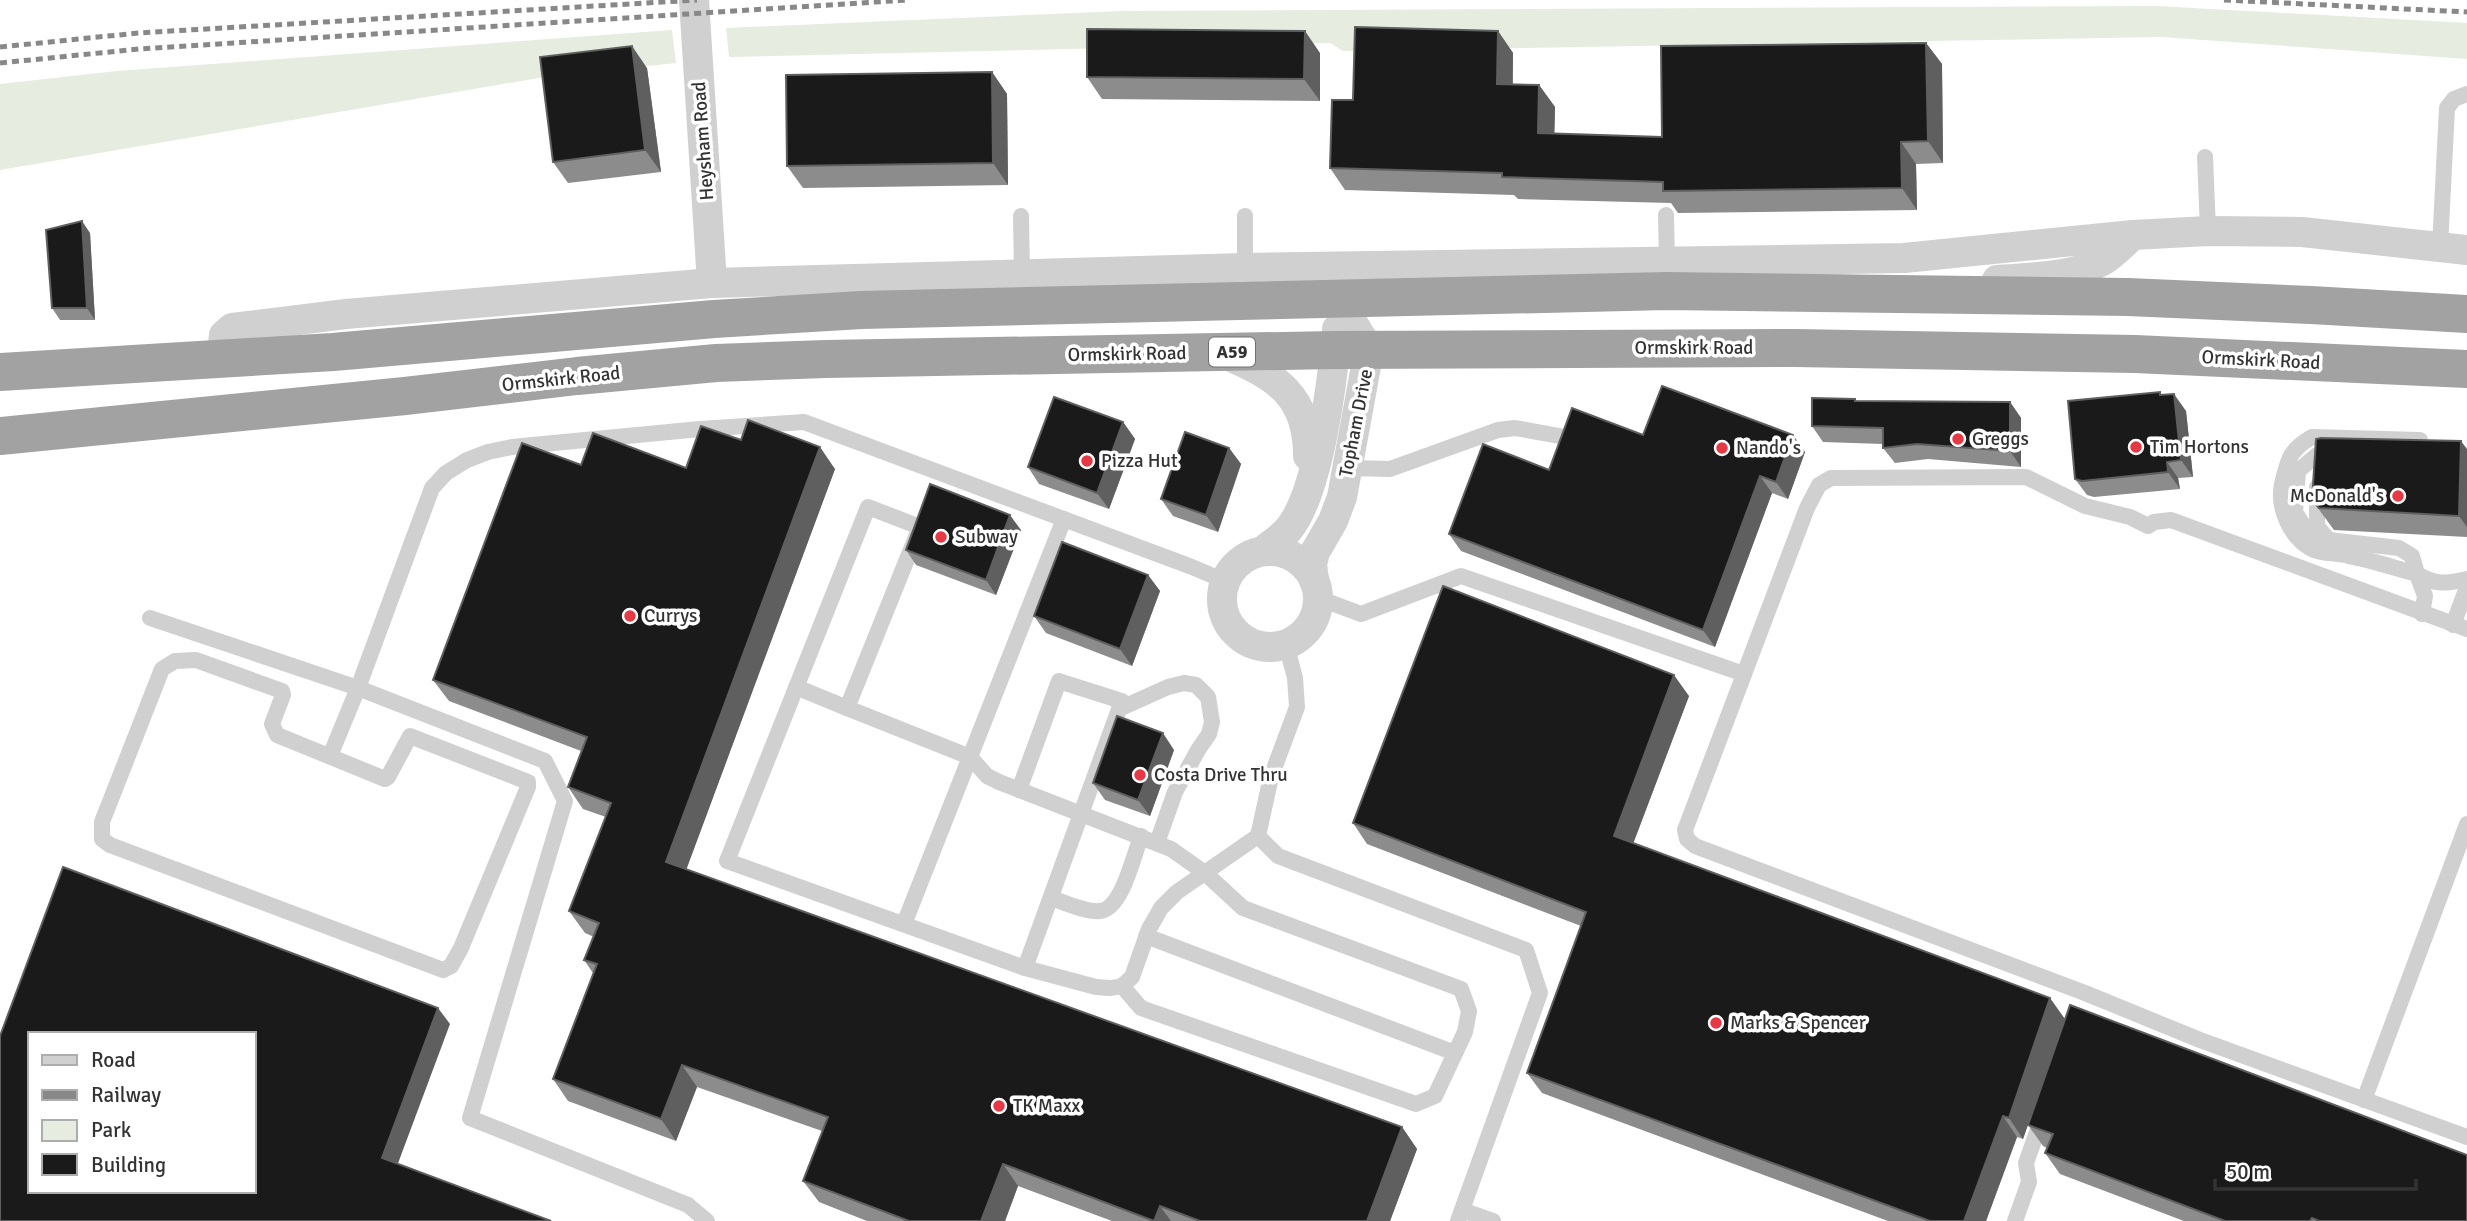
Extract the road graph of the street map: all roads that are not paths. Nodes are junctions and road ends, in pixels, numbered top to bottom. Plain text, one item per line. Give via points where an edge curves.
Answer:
1 (694, 0) edge
2 (2467, 94) edge
3 (2205, 157) dead end
4 (1666, 215) edge
5 (1021, 216) dead end
6 (1245, 216) dead end
7 (2208, 231) junction
8 (2133, 235) junction
9 (2454, 249) edge
10 (1667, 262) junction
11 (1245, 268) junction
12 (1022, 274) junction
13 (712, 283) junction
14 (1840, 293) junction
15 (1339, 300) junction
16 (2467, 314) edge
17 (1352, 350) junction
18 (1219, 352) junction
19 (221, 360) junction
20 (2467, 369) edge
21 (0, 372) edge
22 (0, 436) edge
23 (1565, 437) edge
24 (1348, 468) junction
25 (1306, 498) junction
26 (1063, 519) junction
27 (1263, 551) junction
28 (2417, 574) junction
29 (2467, 579) edge
30 (1225, 581) junction
31 (2467, 587) edge
32 (1316, 589) junction
33 (2422, 614) junction
34 (150, 618) dead end
35 (2460, 627) edge
36 (1286, 644) junction
37 (1744, 674) junction
38 (796, 687) junction
39 (358, 688) junction
40 (847, 708) junction
41 (1119, 709) junction
42 (330, 756) junction
43 (970, 757) junction
44 (1019, 790) junction
45 (1082, 814) junction
46 (2467, 824) edge
47 (1141, 836) junction
48 (1258, 836) junction
49 (1157, 842) junction
50 (1205, 873) junction
51 (1051, 898) junction
52 (904, 924) junction
53 (1146, 936) junction
54 (1025, 968) junction
55 (1122, 986) junction
56 (1455, 1053) junction
57 (2049, 1098) edge
58 (2364, 1100) junction
59 (2467, 1137) edge
60 (1460, 1215) edge
61 (707, 1221) edge
62 (1493, 1221) edge
63 (2015, 1221) edge

1 - 13 street, Heysham Road
2 - 9 lane via 2447,108
3 - 7 lane
4 - 10 lane
5 - 12 lane
6 - 11 lane
7 - 8 street
7 - 9 street via 2302,232
8 - 10 street via 1904,258
8 - 14 street via 2104,260 2076,271
10 - 11 street
11 - 12 street
12 - 13 street
13 - 19 street via 232,328 225,335
14 - 15 highway via 1667,291
14 - 16 highway via 2128,297 2357,316
15 - 17 street, Topham Drive
15 - 19 highway via 848,310
17 - 18 highway, Ormskirk Road / A59
17 - 20 highway, Ormskirk Road / A59 via 1979,349
17 - 24 street, Topham Drive
17 - 25 street, Topham Drive via 1332,386
18 - 22 highway, Ormskirk Road / A59 via 716,363
18 - 25 street, Topham Drive via 1272,377 1299,410 1306,422 1308,446
19 - 21 highway
23 - 24 lane via 1507,429 1390,469
24 - 32 street, Topham Drive via 1333,521 1315,552
25 - 27 street, Topham Drive via 1288,530
26 - 30 lane
26 - 39 lane via 804,422 569,440 488,452 446,473 432,488
26 - 43 lane
27 - 30 street via 1240,561
27 - 32 street via 1294,557 1306,567
28 - 28 lane via 2312,549 2297,537 2282,509 2281,490 2288,458 2298,445 2312,437 2336,436 2437,447 2335,449 2317,455 2317,526 2329,540 2399,548 2412,556
28 - 29 lane via 2432,582
28 - 33 lane via 2425,596
30 - 36 street via 1223,612 1241,638 1255,645
31 - 35 lane
32 - 36 street via 1316,613 1309,626
32 - 37 lane via 1361,614 1461,576
33 - 35 lane
33 - 37 lane via 2171,520 2148,526 2085,506 2026,477 1838,477 1825,480 1814,492
34 - 39 lane
36 - 48 lane via 1297,707 1271,777
37 - 58 lane via 1685,830 1690,843 2082,1000
38 - 40 lane
38 - 40 lane via 868,507 920,527
38 - 52 lane via 727,861
39 - 42 lane
39 - 61 lane via 545,761 565,801 470,1118 688,1205
40 - 43 lane
41 - 44 lane via 1122,701 1059,681
41 - 45 lane
41 - 49 lane via 1184,683 1196,685 1208,697 1209,734 1175,792
42 - 42 lane via 277,735 272,724 282,691 196,660 175,661 162,669 102,822 102,839 432,966 443,970 451,966 528,782 410,736 385,779
43 - 44 lane via 987,776
43 - 52 lane
44 - 45 lane
45 - 47 lane
45 - 51 lane
46 - 58 lane
47 - 49 lane
47 - 51 lane via 1119,895 1108,909 1097,912
48 - 50 lane
48 - 60 lane via 1278,856 1526,950 1540,993
49 - 50 lane
50 - 53 lane via 1161,908
50 - 56 lane via 1243,908 1461,989 1469,1010
51 - 54 lane
52 - 54 lane
53 - 55 lane via 1132,976
53 - 56 lane
54 - 55 lane via 1096,987
55 - 56 lane via 1141,1008 1416,1104 1436,1096
57 - 63 lane via 2026,1163 2029,1182
58 - 59 lane
60 - 62 lane

